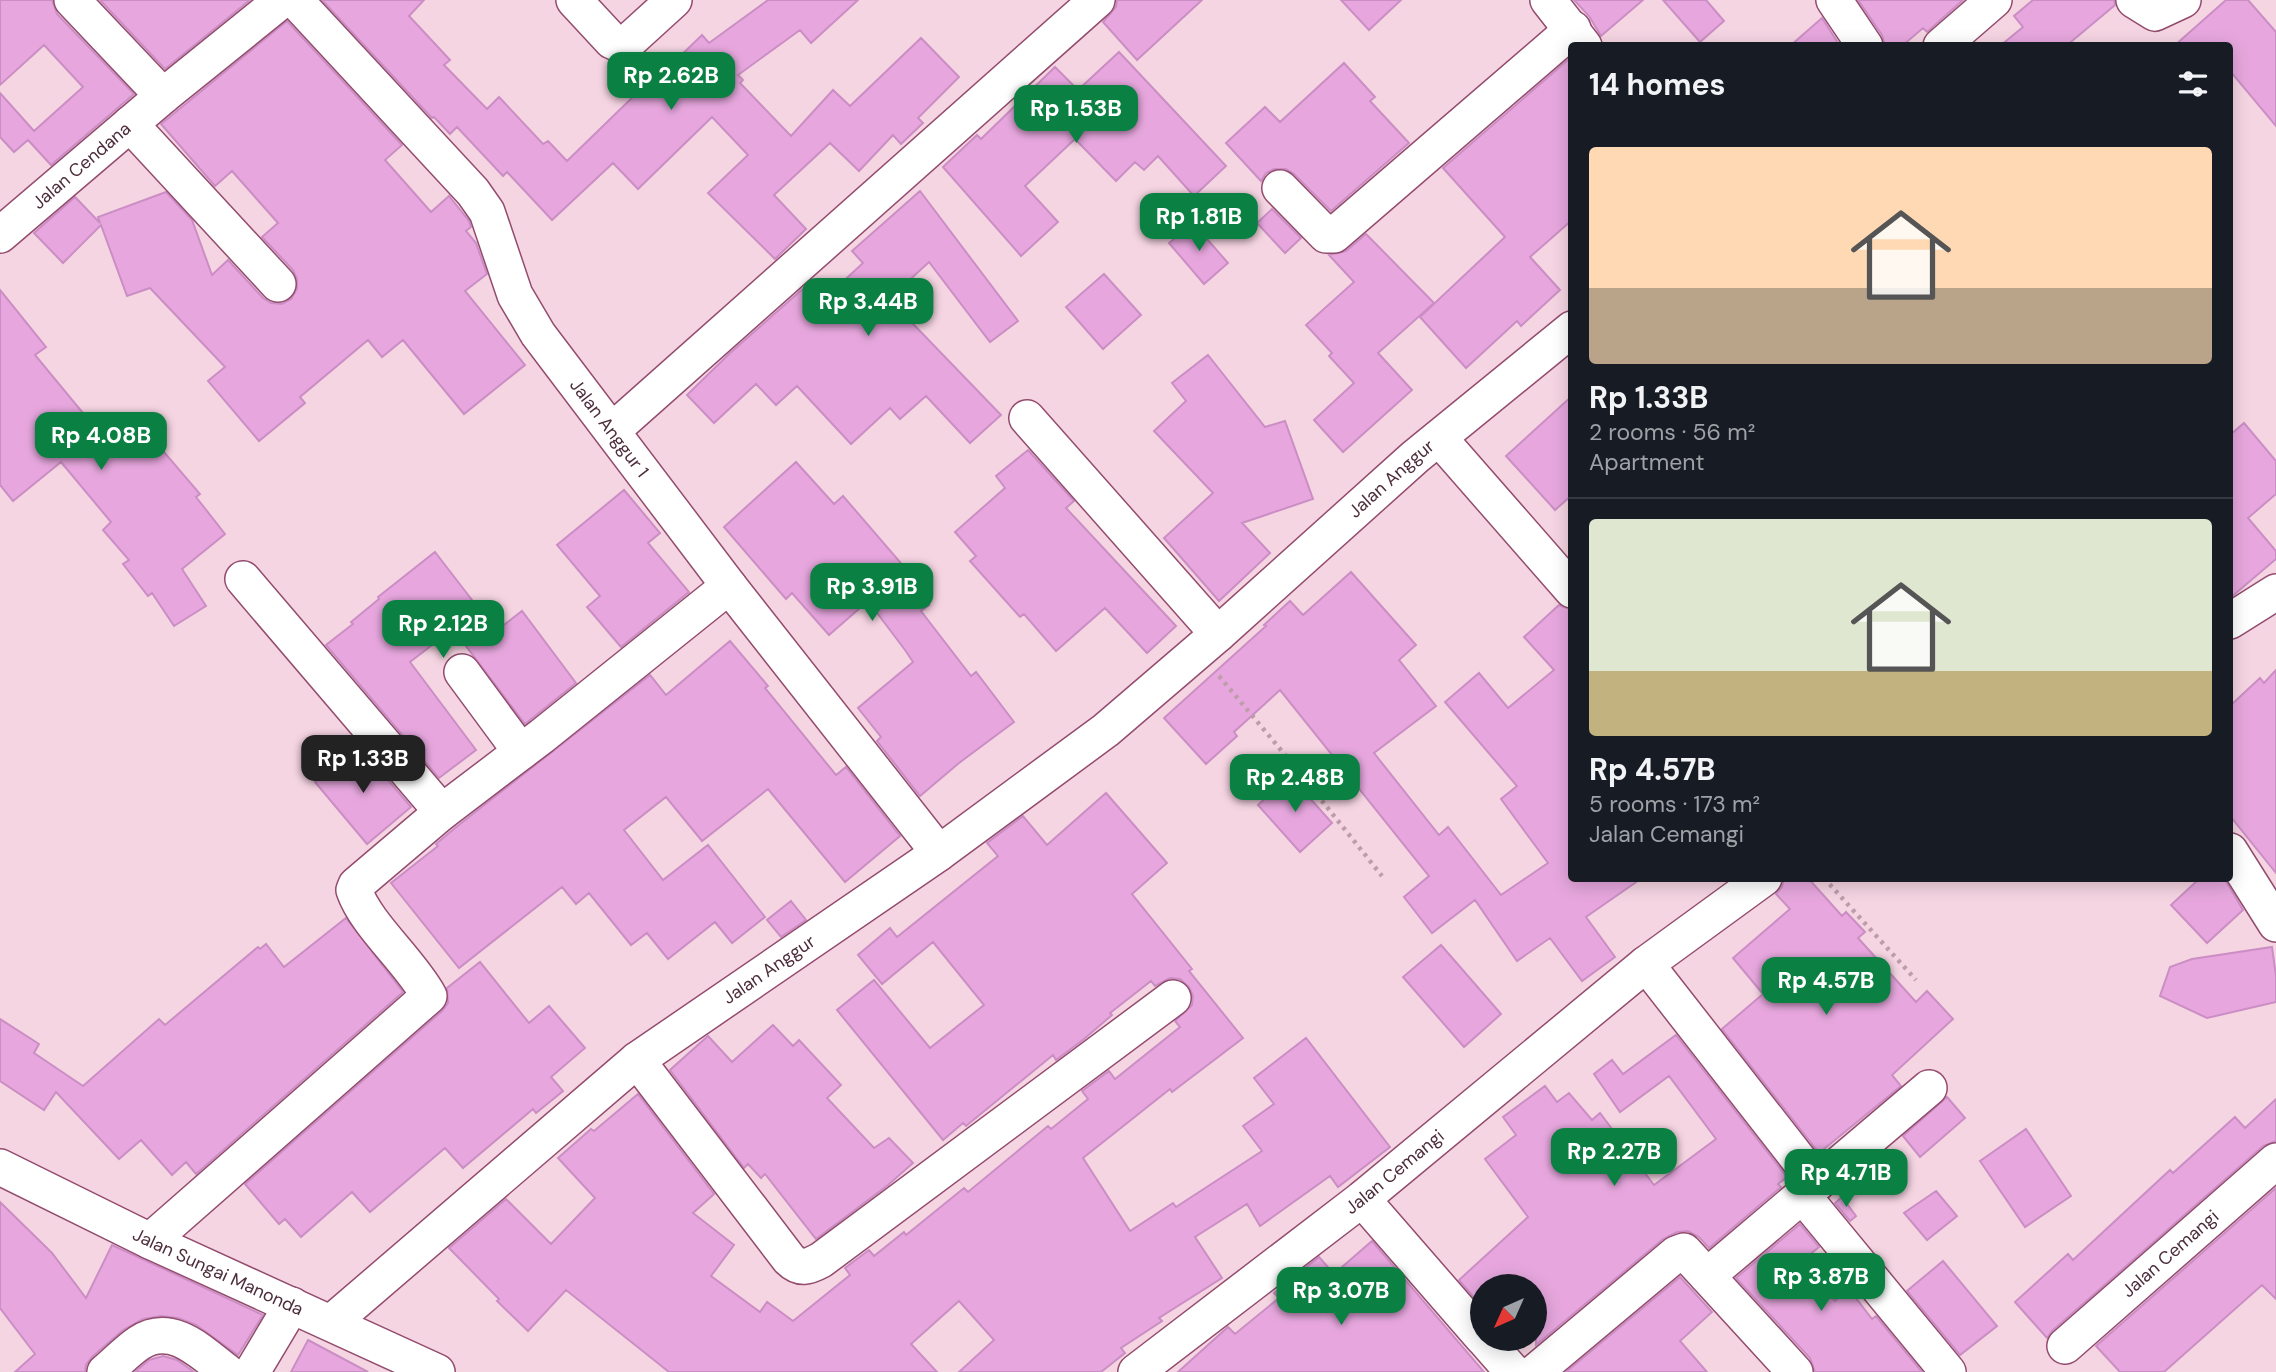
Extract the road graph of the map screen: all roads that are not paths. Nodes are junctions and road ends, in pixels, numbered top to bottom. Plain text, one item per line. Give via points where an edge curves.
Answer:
1 (72, 0) edge
2 (282, 0) edge
3 (295, 0) edge
4 (575, 0) edge
5 (674, 0) edge
6 (1097, 0) edge
7 (1548, 0) edge
8 (1834, 0) edge
9 (1994, 0) edge
10 (2134, 0) edge
11 (2183, 0) edge
12 (1579, 37) edge
13 (1862, 42) edge
14 (1946, 42) edge
15 (1568, 46) edge
16 (163, 96) junction
17 (130, 124) junction
18 (1280, 188) dead end
19 (0, 234) edge
20 (278, 284) dead end
21 (1568, 332) edge
22 (1027, 418) dead end
23 (613, 430) junction
24 (1439, 438) junction
25 (243, 579) dead end
26 (1568, 585) edge
27 (729, 586) junction
28 (2276, 592) edge
29 (2233, 619) edge
30 (1208, 643) junction
31 (462, 672) dead end
32 (521, 752) junction
33 (442, 812) junction
34 (939, 853) junction
35 (2233, 856) edge
36 (1759, 882) edge
37 (2276, 924) edge
38 (1646, 964) junction
39 (1172, 998) dead end
40 (638, 1060) junction
41 (1929, 1088) dead end
42 (2276, 1161) edge
43 (0, 1167) edge
44 (1810, 1189) junction
45 (1362, 1199) junction
46 (150, 1241) junction
47 (1707, 1276) junction
48 (292, 1305) junction
49 (332, 1322) junction
50 (1470, 1323) edge
51 (2065, 1346) dead end
52 (1494, 1351) edge
53 (105, 1372) edge
54 (227, 1372) edge
55 (251, 1372) edge
56 (437, 1372) edge
57 (1136, 1372) edge
58 (1513, 1372) edge
59 (1535, 1372) edge
60 (1795, 1372) edge
61 (1948, 1372) edge

1 - 16 street
2 - 16 street, Jalan Cendana
3 - 23 street, Jalan Anggur 1 via 473,192 487,212 525,315
4 - 5 street via 612,41 621,44
6 - 23 street
7 - 12 street
8 - 13 street
9 - 14 street
10 - 11 street via 2155,13
15 - 18 street via 1334,235 1326,235
16 - 17 street, Jalan Cendana
17 - 19 street, Jalan Cendana
17 - 20 street
21 - 24 street, Jalan Anggur
22 - 30 street
23 - 27 street, Jalan Anggur 1
24 - 26 street
24 - 30 street, Jalan Anggur
25 - 33 street
27 - 32 street
27 - 34 street, Jalan Anggur 1
28 - 29 street
30 - 34 street, Jalan Anggur via 1106,730
31 - 32 street
32 - 33 street
33 - 46 street via 354,890 429,996
34 - 40 street, Jalan Anggur
35 - 37 street
36 - 38 street, Jalan Cemangi
38 - 44 street
38 - 45 street, Jalan Cemangi
39 - 40 street via 821,1260 801,1267 789,1259
40 - 49 street, Jalan Anggur
41 - 44 street
42 - 51 street, Jalan Cemangi
43 - 46 street, Jalan Sungai Manonda
44 - 47 street
44 - 61 street
45 - 50 street
45 - 57 street, Jalan Cemangi
46 - 48 street, Jalan Sungai Manonda
47 - 59 street via 1684,1251 1676,1254
47 - 60 street
48 - 49 street, Jalan Sungai Manonda
48 - 55 street
49 - 56 street, Jalan Sungai Manonda
52 - 58 street
53 - 54 street via 143,1340 172,1336

